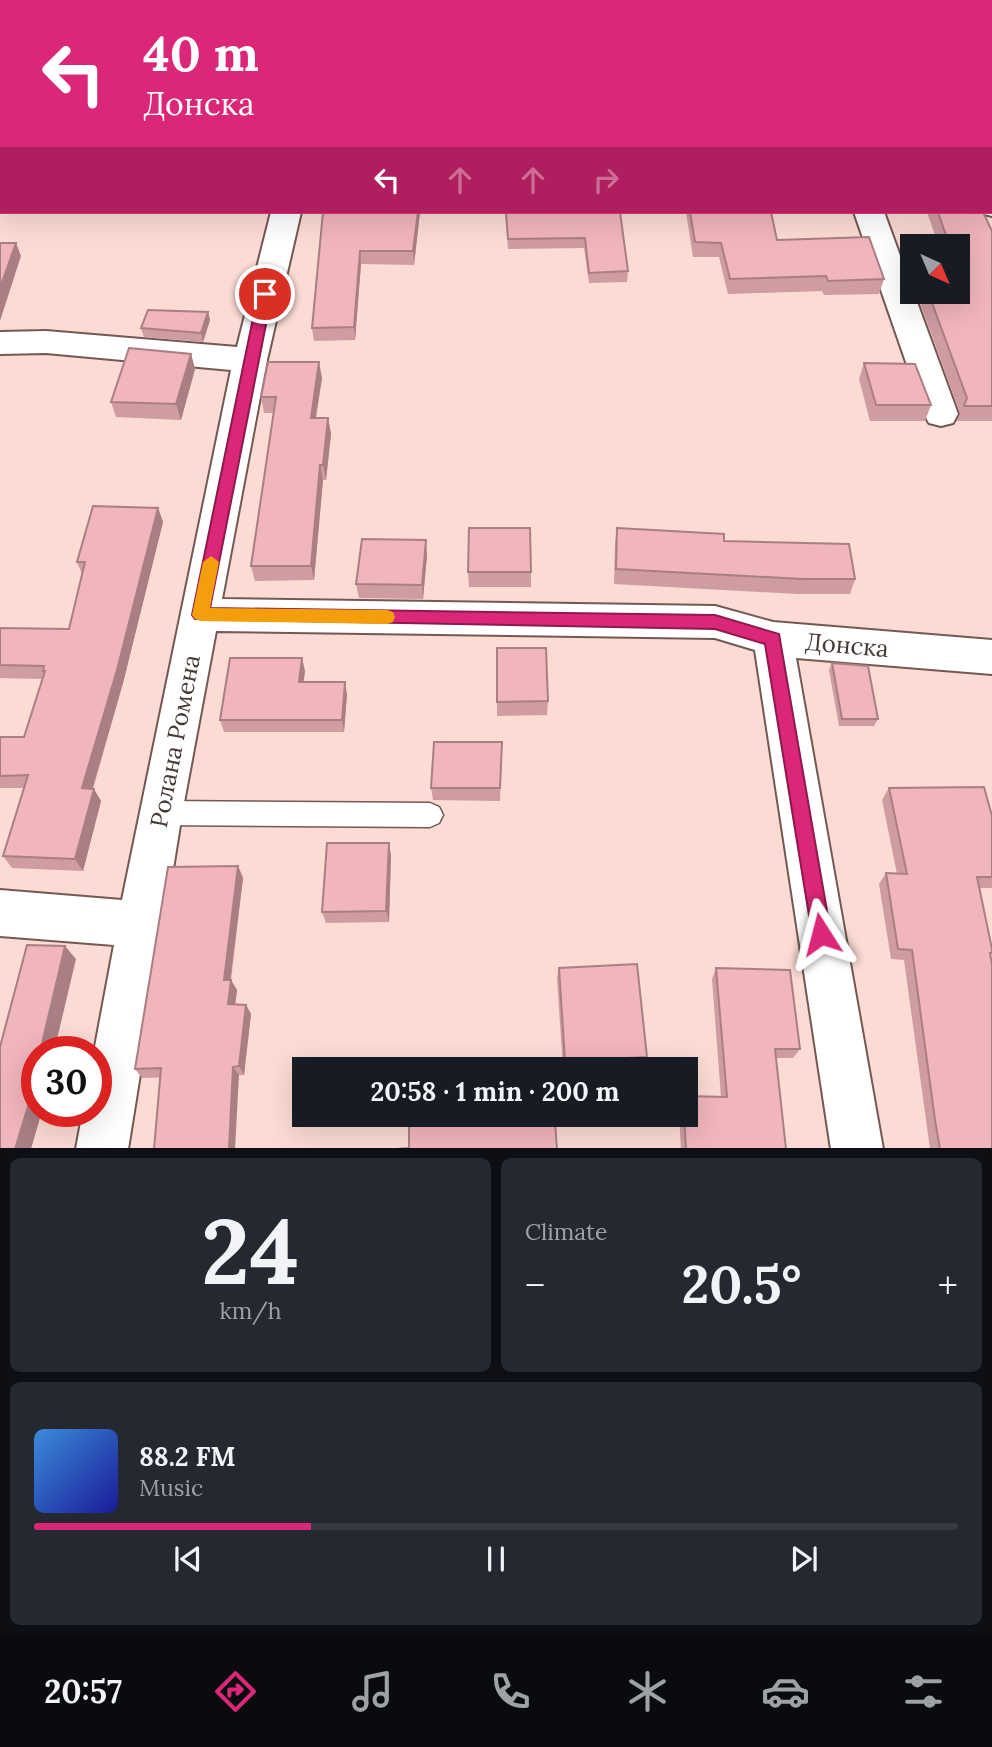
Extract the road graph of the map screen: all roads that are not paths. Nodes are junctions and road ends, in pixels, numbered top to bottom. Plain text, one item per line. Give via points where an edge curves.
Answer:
1 (286, 214) edge
2 (870, 214) edge
3 (0, 343) edge
4 (250, 360) junction
5 (941, 414) dead end
6 (201, 615) junction
7 (773, 639) junction
8 (992, 657) edge
9 (160, 813) junction
10 (430, 815) dead end
11 (0, 913) edge
12 (140, 924) junction
13 (102, 1148) edge
14 (857, 1148) edge

1 - 4 street, Ролана Ромена
2 - 5 street
3 - 4 street via 46,342
4 - 6 street, Ролана Ромена
6 - 7 street, Донска via 715,622
6 - 9 street, Ролана Ромена
7 - 8 street, Донска
7 - 14 street
9 - 10 lane
9 - 12 street, Ролана Ромена
11 - 12 street
12 - 13 street, Ролана Ромена

